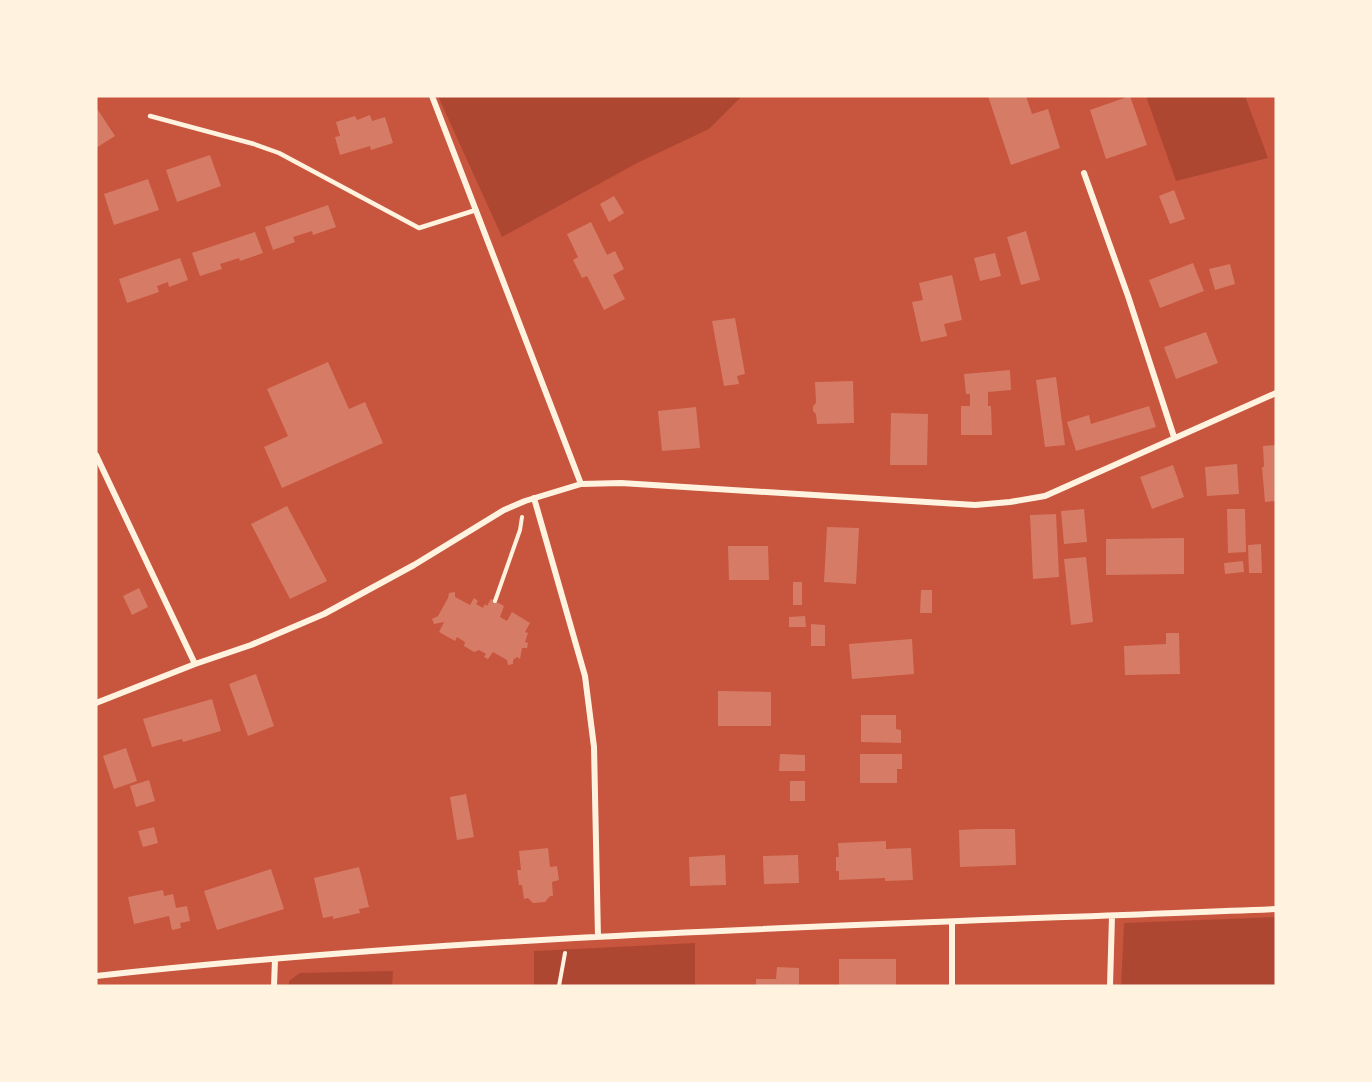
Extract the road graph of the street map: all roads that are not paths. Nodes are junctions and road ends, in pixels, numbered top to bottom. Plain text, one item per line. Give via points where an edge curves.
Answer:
1 (432, 96) edge
2 (150, 116) dead end
3 (1084, 174) dead end
4 (476, 210) junction
5 (1276, 393) edge
6 (1174, 437) junction
7 (96, 455) edge
8 (581, 484) junction
9 (534, 498) junction
10 (195, 664) junction
11 (96, 703) edge
12 (1276, 909) edge
13 (1112, 916) junction
14 (952, 922) junction
15 (598, 937) junction
16 (275, 959) junction
17 (96, 976) edge
18 (274, 986) edge
19 (952, 986) edge
20 (1110, 986) edge

1 - 4 street
2 - 4 lane via 279,153 419,228
3 - 6 street
4 - 8 street
5 - 6 street
6 - 8 street via 1045,496 975,505 621,483
7 - 10 street
8 - 9 street
9 - 10 street via 504,510 324,614
9 - 15 street via 585,676 594,747
10 - 11 street
12 - 13 street
13 - 14 street
13 - 20 street
14 - 15 street
14 - 19 street
15 - 16 street
16 - 17 street
16 - 18 street

